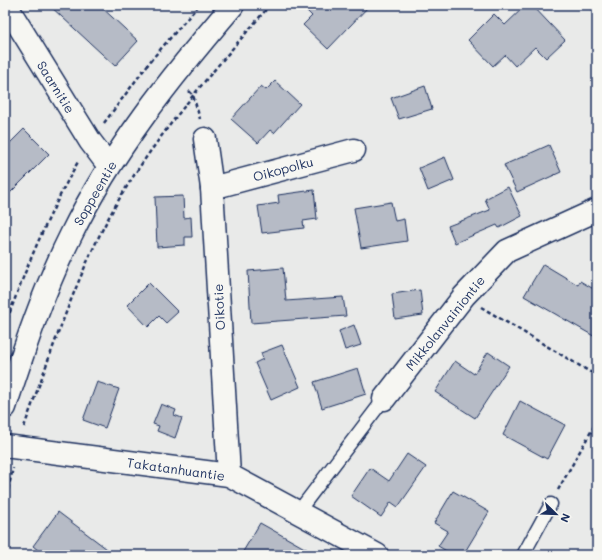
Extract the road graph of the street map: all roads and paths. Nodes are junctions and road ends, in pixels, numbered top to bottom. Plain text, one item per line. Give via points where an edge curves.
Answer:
1 (6, 5) edge
2 (233, 5) edge
3 (270, 5) edge
4 (205, 139) dead end
5 (354, 150) dead end
6 (109, 166) junction
7 (212, 188) junction
8 (597, 210) edge
9 (464, 296) junction
10 (597, 376) edge
11 (384, 399) joint
12 (5, 407) edge
13 (597, 421) edge
14 (11, 447) edge
15 (229, 476) junction
16 (5, 503) edge
17 (551, 504) joint
18 (298, 512) junction
19 (377, 555) edge
20 (523, 555) edge

1 - 6 street, Saarnitie via 90,141
2 - 6 street, Soppeentie via 144,116
3 - 14 path via 193,95 123,194 93,248
4 - 7 street, Oikotie
5 - 7 street, Oikopolku
6 - 12 street, Soppeentie via 71,235 39,311
7 - 15 street, Oikotie
8 - 9 street, Mikkolanvainiontie via 507,251
9 - 10 path
9 - 11 street, Mikkolanvainiontie
11 - 18 lane
13 - 17 path
14 - 15 street, Takatanhuantie
14 - 16 path
15 - 18 street, Takatanhuantie
17 - 20 lane
18 - 19 street, Takatanhuantie

